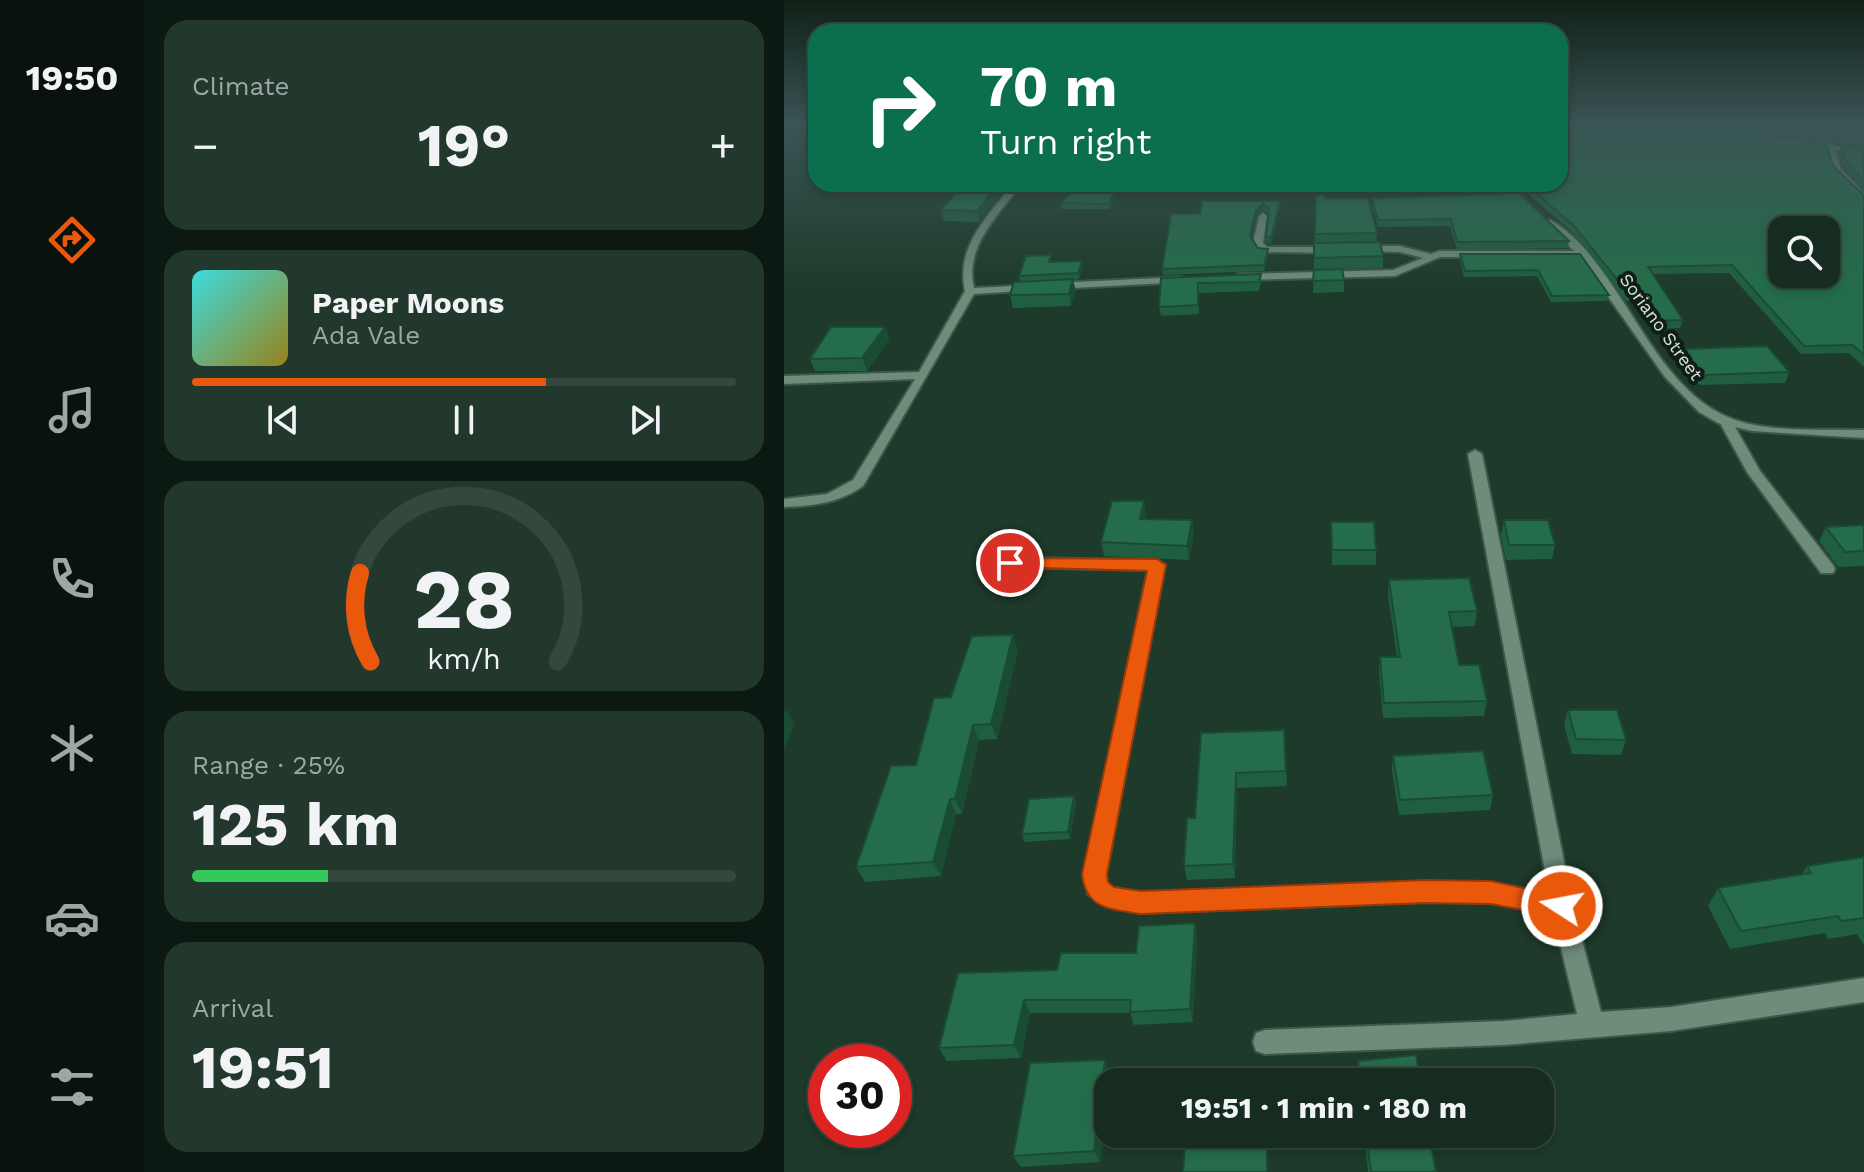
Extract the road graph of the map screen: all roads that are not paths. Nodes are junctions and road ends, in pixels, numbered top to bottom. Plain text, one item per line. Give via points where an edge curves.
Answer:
1 (1845, 179) edge
2 (1011, 192) edge
3 (1864, 198) edge
4 (1541, 215) edge
5 (1263, 216) edge
6 (1583, 254) junction
7 (1428, 256) junction
8 (1222, 278) edge
9 (1191, 279) edge
10 (970, 291) junction
11 (923, 375) junction
12 (784, 380) edge
13 (1725, 421) junction
14 (1864, 434) edge
15 (1475, 454) dead end
16 (784, 503) edge
17 (1010, 563) dead end
18 (1827, 569) dead end
19 (1562, 906) junction
20 (1864, 990) edge
21 (1592, 1025) junction
22 (1265, 1042) dead end

1 - 3 street
2 - 10 street via 969,251 964,277
4 - 6 street, Soriano Street
5 - 7 street via 1258,243 1264,250 1386,248
6 - 7 street
6 - 13 street, Soriano Street via 1676,381 1697,404
7 - 8 street via 1395,273
9 - 10 street
10 - 11 street
11 - 12 street
11 - 16 street via 858,483 826,499
13 - 14 street, Soriano Street
13 - 18 street via 1754,472
15 - 19 street
17 - 19 street via 1157,565 1095,874 1096,887 1108,897 1141,903 1452,892
19 - 21 street
20 - 21 street via 1671,1019
21 - 22 street

